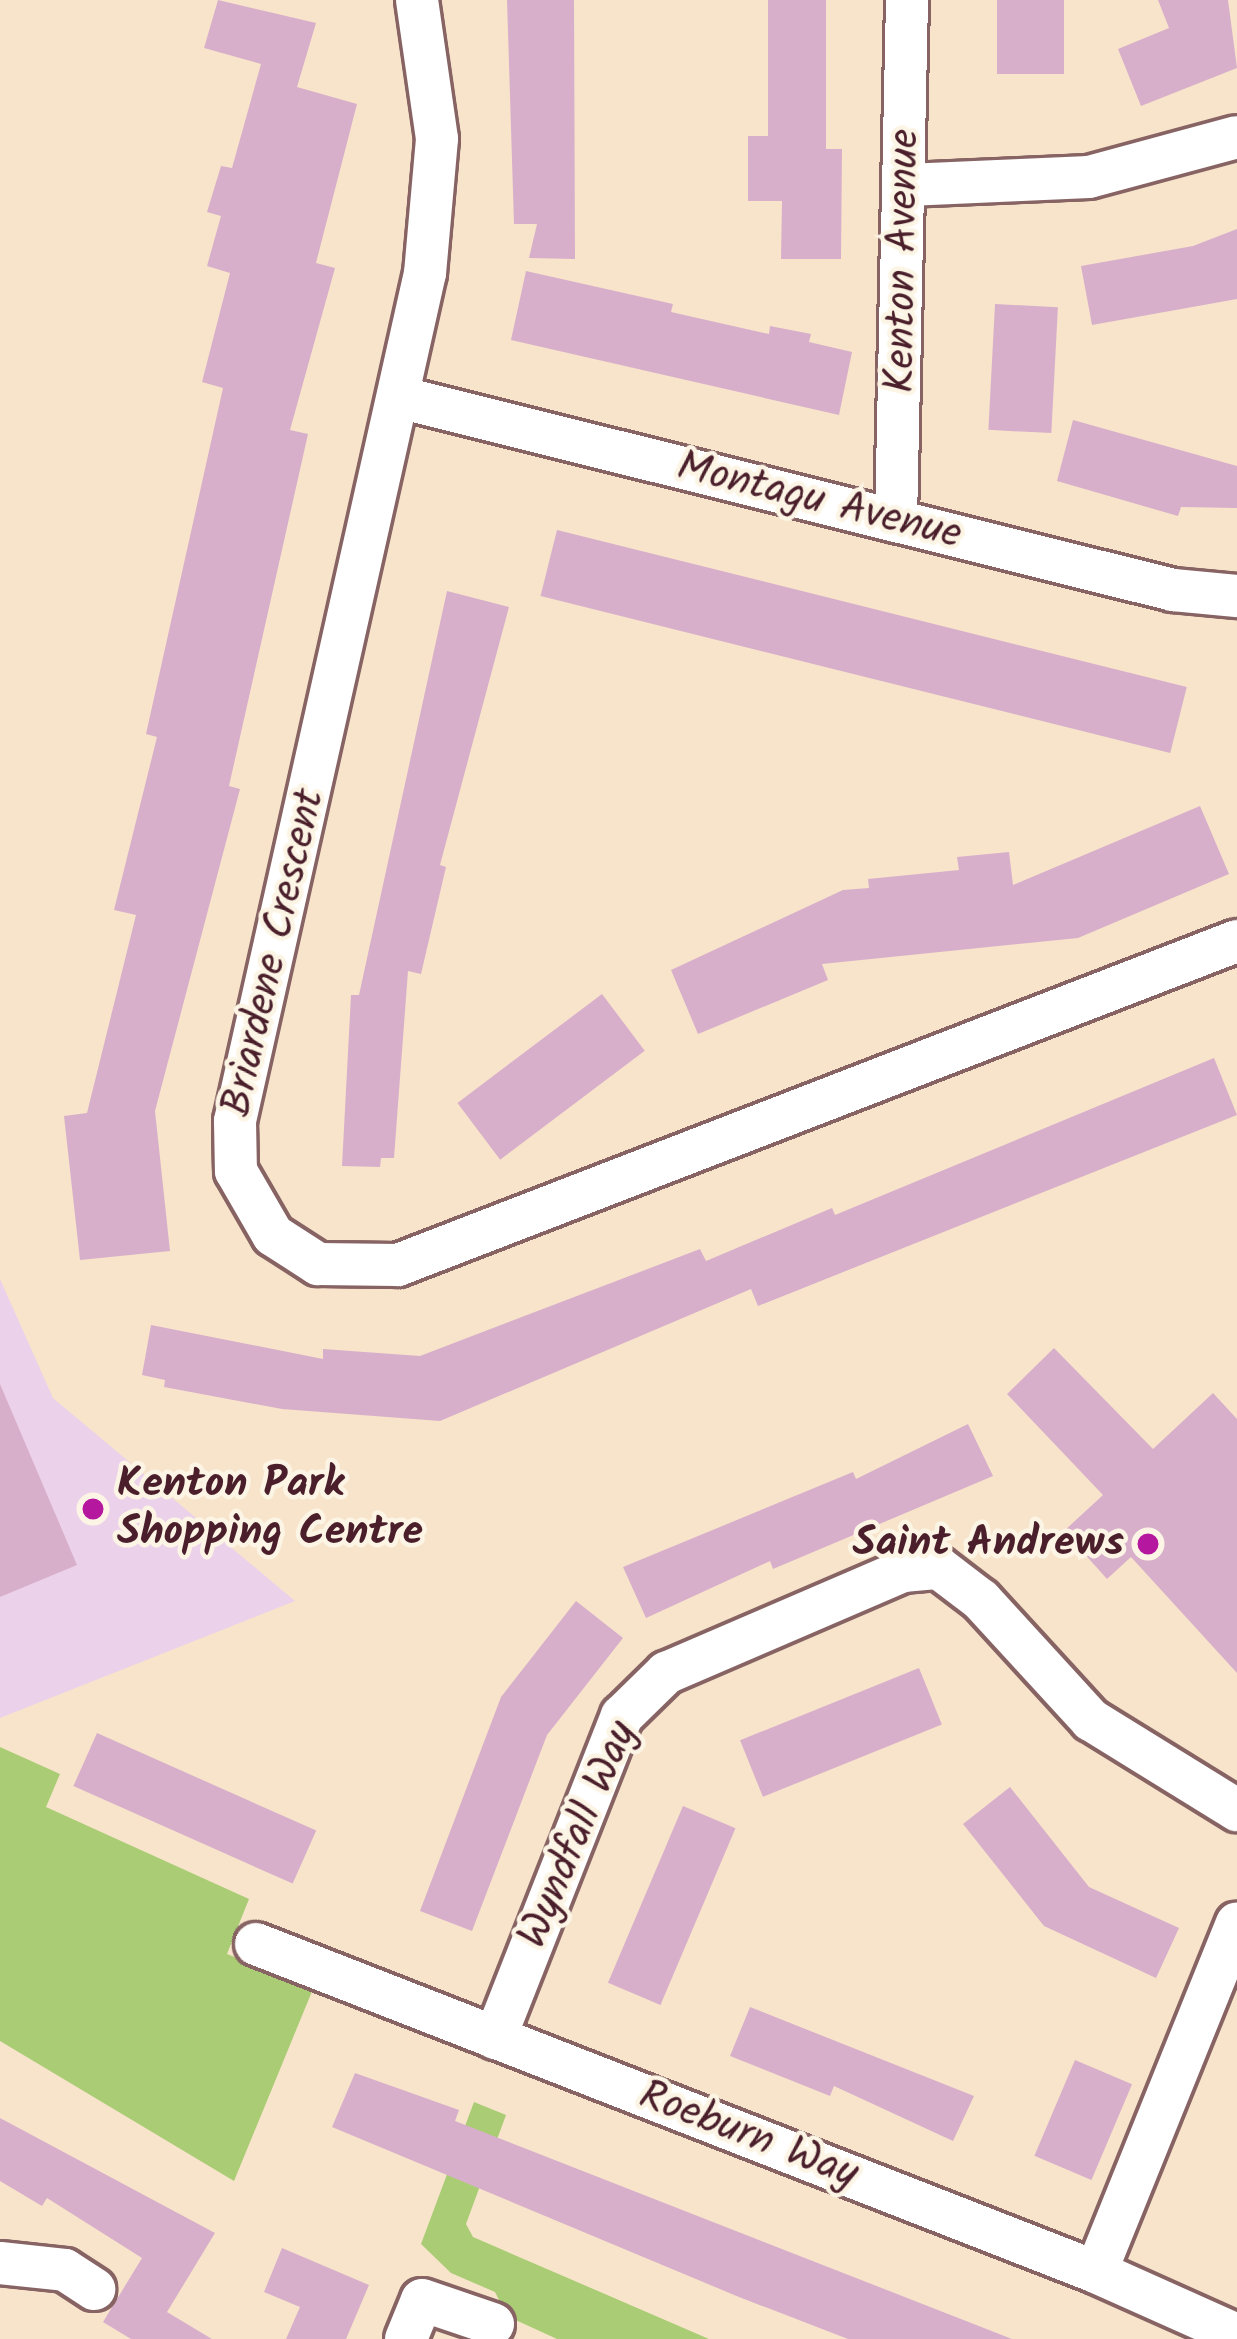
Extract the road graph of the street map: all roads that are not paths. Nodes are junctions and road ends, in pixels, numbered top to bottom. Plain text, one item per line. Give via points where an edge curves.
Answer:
1 (417, 0) edge
2 (907, 0) edge
3 (1237, 137) edge
4 (907, 185) junction
5 (402, 398) junction
6 (896, 521) junction
7 (1237, 596) edge
8 (1237, 941) edge
9 (1237, 1810) edge
10 (1237, 1923) edge
11 (256, 1944) dead end
12 (495, 2038) junction
13 (0, 2263) edge
14 (1096, 2272) junction
15 (94, 2289) dead end
16 (493, 2324) dead end
17 (1229, 2335) edge
18 (406, 2339) edge

1 - 5 street, Briardene Crescent via 437,139 425,273
2 - 4 street, Kenton Avenue
3 - 4 street via 1089,177
4 - 6 street, Kenton Avenue
5 - 6 street, Montagu Avenue
5 - 8 street, Briardene Crescent via 235,1121 244,1195 294,1252 345,1270 398,1265
6 - 7 street, Montagu Avenue via 1173,590
9 - 12 street, Wyndfall Way via 1091,1720 981,1600 938,1568 903,1571 666,1672 622,1716
10 - 14 street
11 - 12 street, Roeburn Way
12 - 14 street, Roeburn Way
13 - 15 street via 65,2270
14 - 17 street, Roeburn Way
16 - 18 street via 422,2300

